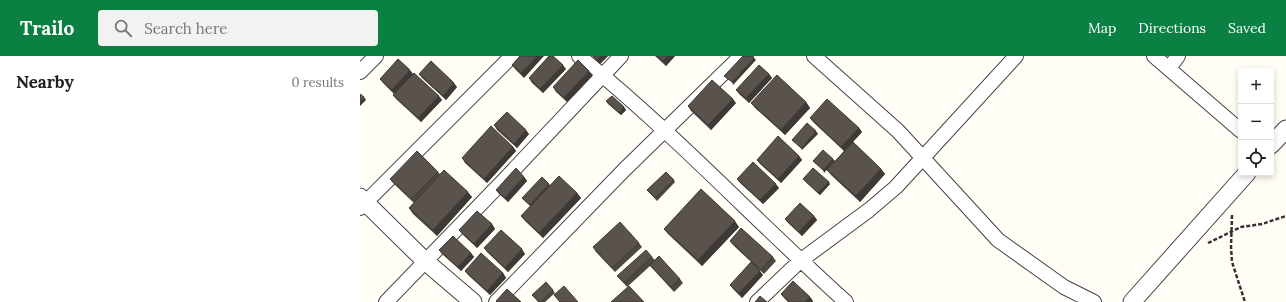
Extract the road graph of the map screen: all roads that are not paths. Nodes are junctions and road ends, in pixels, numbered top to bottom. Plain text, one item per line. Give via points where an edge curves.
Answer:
1 (376, 56) edge
2 (512, 56) edge
3 (579, 56) edge
4 (621, 56) edge
5 (741, 56) edge
6 (814, 56) edge
7 (1016, 56) edge
8 (1154, 56) edge
9 (1178, 56) edge
10 (1169, 68) junction
11 (360, 72) edge
12 (602, 75) junction
13 (1238, 128) edge
14 (1286, 128) edge
15 (664, 130) junction
16 (1274, 142) edge
17 (924, 158) junction
18 (1245, 176) edge
19 (362, 203) edge
20 (425, 261) junction
21 (800, 261) junction
22 (386, 302) edge
23 (473, 302) edge
24 (496, 302) edge
25 (756, 302) edge
26 (846, 302) edge
27 (1094, 302) edge
28 (1132, 302) edge

1 - 11 street
2 - 19 street
3 - 12 street
4 - 12 street
5 - 15 street
6 - 17 street via 898,131
7 - 17 street
8 - 10 street
9 - 10 street
10 - 13 street
12 - 15 street
12 - 20 street
14 - 16 street
15 - 21 street
15 - 24 street
17 - 21 street via 869,210
17 - 27 street via 998,240 1064,287
18 - 28 street
19 - 20 street
20 - 22 street
20 - 23 street
21 - 25 street
21 - 26 street

